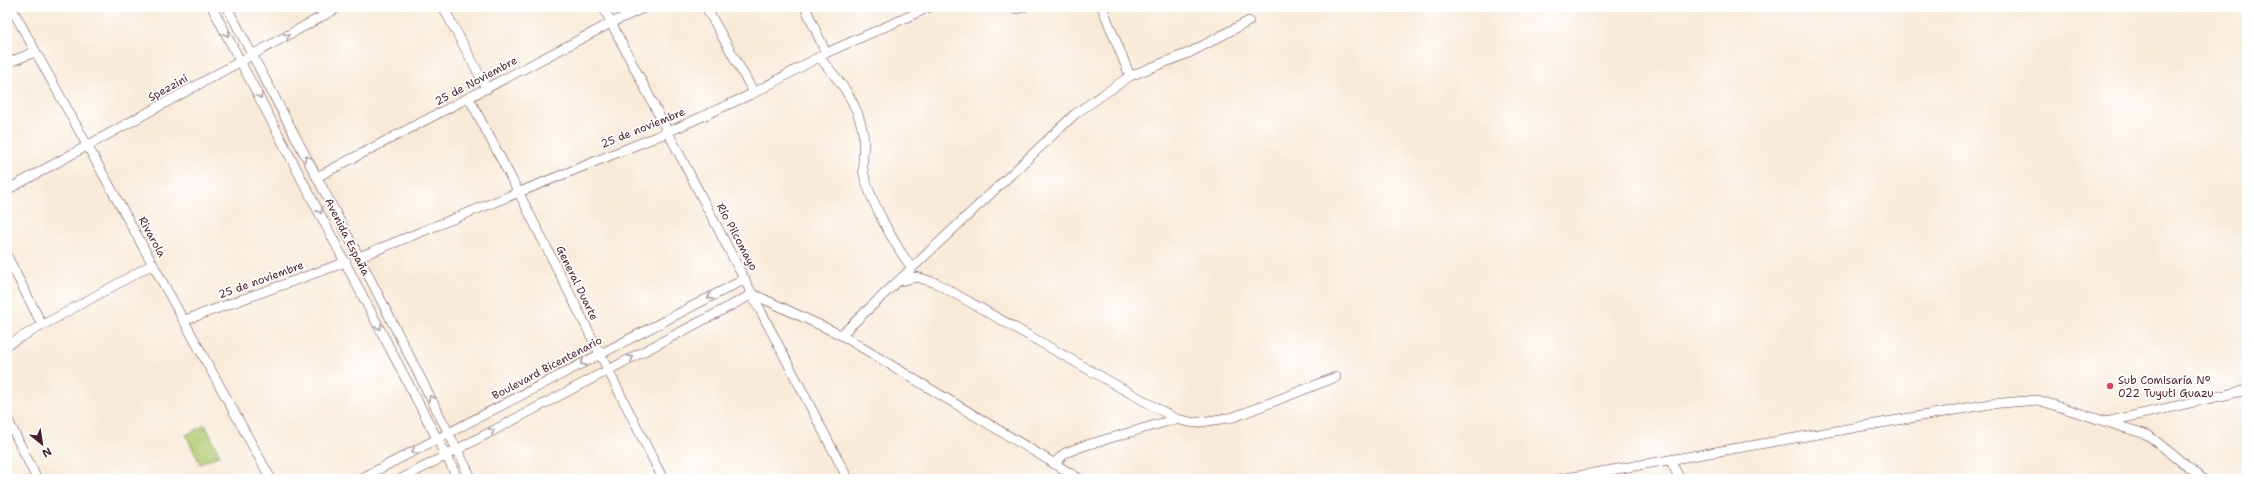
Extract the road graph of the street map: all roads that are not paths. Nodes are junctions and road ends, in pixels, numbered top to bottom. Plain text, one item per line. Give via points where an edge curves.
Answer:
1 (11, 7) edge
2 (212, 7) edge
3 (227, 7) edge
4 (339, 7) edge
5 (443, 7) edge
6 (603, 7) edge
7 (646, 7) edge
8 (706, 7) edge
9 (805, 7) edge
10 (930, 7) edge
11 (1102, 7) edge
12 (1249, 21) dead end
13 (611, 23) junction
14 (36, 52) junction
15 (253, 55) junction
16 (823, 55) junction
17 (242, 61) junction
18 (7, 63) edge
19 (1130, 76) junction
20 (487, 89) junction
21 (754, 93) junction
22 (469, 98) junction
23 (668, 132) junction
24 (87, 146) junction
25 (317, 177) junction
26 (7, 190) edge
27 (518, 191) junction
28 (7, 256) edge
29 (359, 257) junction
30 (346, 262) junction
31 (153, 264) junction
32 (912, 268) junction
33 (745, 278) junction
34 (899, 280) junction
35 (753, 294) junction
36 (185, 320) junction
37 (42, 325) junction
38 (841, 335) junction
39 (7, 345) edge
40 (599, 354) junction
41 (607, 371) junction
42 (1336, 377) dead end
43 (2247, 390) edge
44 (7, 418) edge
45 (1176, 419) junction
46 (2105, 422) junction
47 (448, 433) junction
48 (437, 439) junction
49 (457, 450) junction
50 (446, 455) junction
51 (1670, 460) junction
52 (1054, 464) junction
53 (37, 479) edge
54 (271, 479) edge
55 (360, 479) edge
56 (401, 479) edge
57 (458, 479) edge
58 (472, 479) edge
59 (663, 479) edge
60 (848, 479) edge
61 (1080, 479) edge
62 (1560, 479) edge
63 (1680, 479) edge
64 (2203, 479) edge

1 - 14 street, Rivarola
2 -> 17 street, Avenida España
3 - 15 street, Avenida España
15 -> 4 street, Spezzini
5 - 20 street
6 - 13 street, Río Pilcomayo
7 - 13 street, 25 de Noviembre
8 - 21 street
9 - 16 street
10 - 16 street, 25 de noviembre
11 - 19 street
12 - 19 street via 1191,52
13 - 20 street, 25 de Noviembre
13 - 23 street, Río Pilcomayo
14 - 18 street
14 - 24 street, Rivarola
15 - 17 street, Spezzini
25 -> 15 street, Avenida España
16 - 21 street, 25 de noviembre
16 - 32 street via 845,87 859,116 863,133 864,175 883,220
17 - 24 street, Spezzini
17 -> 30 street, Avenida España
19 - 32 street via 1075,114
20 - 22 street, 25 de Noviembre
21 - 23 street, 25 de noviembre
22 - 25 street, 25 de Noviembre
22 - 27 street, General Duarte
23 - 27 street, 25 de noviembre
23 - 33 street, Río Pilcomayo
24 - 26 street, Spezzini
24 - 31 street, Rivarola
25 - 29 street, Avenida España
27 - 29 street, 25 de noviembre
27 - 40 street, General Duarte
28 - 37 street
47 -> 29 street, Avenida España
30 - 36 street, 25 de noviembre
30 -> 48 street, Avenida España
31 - 36 street, Rivarola
31 - 37 street
32 - 34 street
33 - 35 street, Río Pilcomayo
33 -> 40 street, Boulevard Bicentenario
34 - 38 street
34 - 45 street via 917,277 936,283
35 - 38 street
41 -> 35 street
35 - 60 street, Río Pilcomayo
36 - 54 street, Rivarola
37 - 39 street
38 - 52 street
40 - 41 street, General Duarte
40 -> 47 street, Boulevard Bicentenario
49 -> 41 street
41 - 59 street, General Duarte
42 - 45 street via 1234,416 1194,423
43 - 46 street
44 - 53 street
45 - 52 street via 1083,446 1065,453
46 - 51 street via 2038,400 1990,404
46 - 64 street via 2148,434
47 - 48 street, Boulevard Bicentenario
47 - 49 street, Avenida España
48 - 50 street, Avenida España
48 -> 55 street, Boulevard Bicentenario
49 - 50 street
49 - 58 street, Avenida España
50 - 56 street
50 - 57 street, Avenida España
51 - 62 street
51 - 63 street
52 - 61 street

